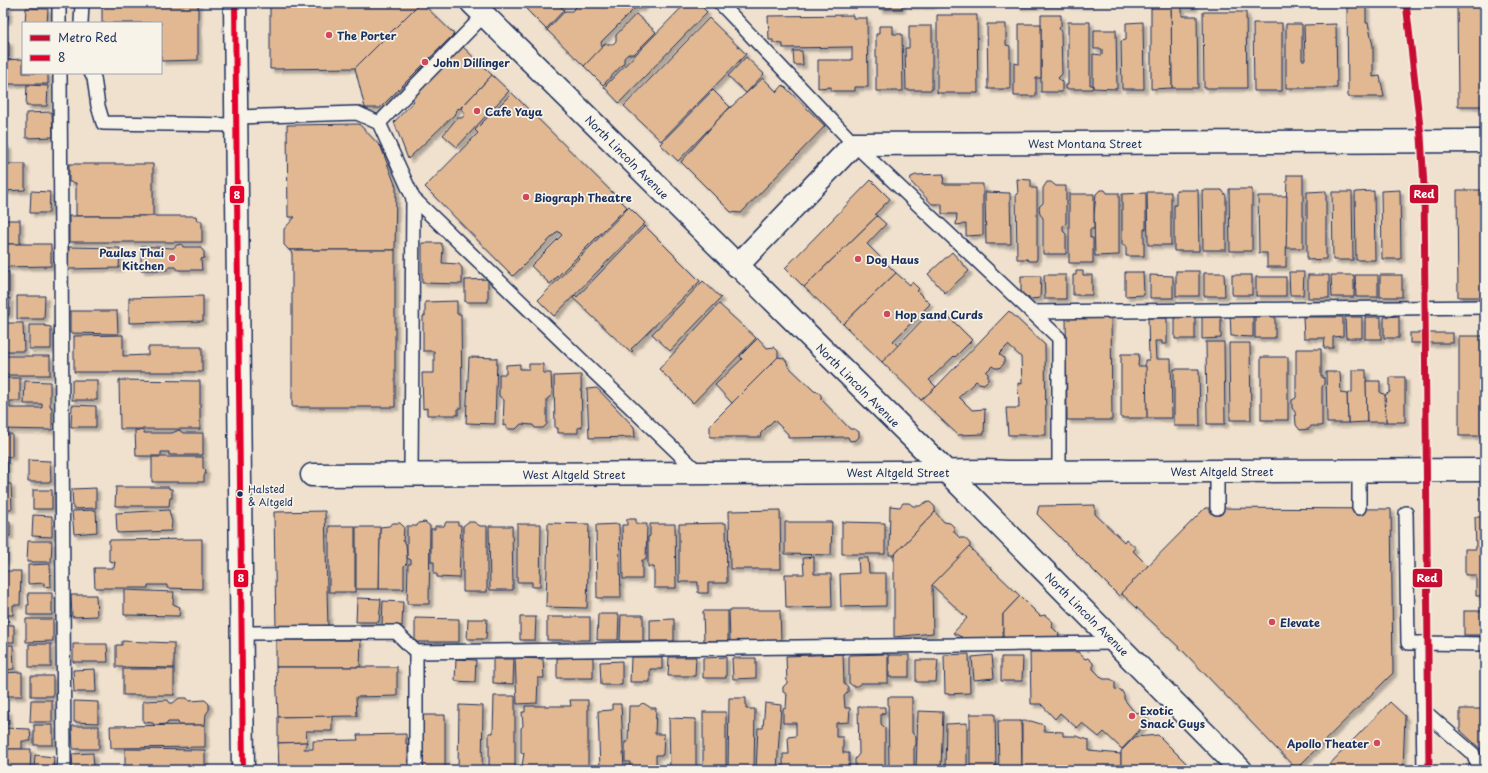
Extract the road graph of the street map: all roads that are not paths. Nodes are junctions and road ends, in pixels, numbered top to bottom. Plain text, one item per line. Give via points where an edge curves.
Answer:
1 (59, 3) edge
2 (82, 3) edge
3 (235, 3) edge
4 (720, 3) edge
5 (478, 9) edge
6 (59, 22) edge
7 (81, 22) edge
8 (60, 74) edge
9 (92, 74) edge
10 (237, 121) junction
11 (379, 123) junction
12 (1485, 141) edge
13 (854, 144) junction
14 (413, 198) junction
15 (737, 266) junction
16 (1485, 307) edge
17 (1031, 312) junction
18 (1359, 470) junction
19 (1485, 470) edge
20 (1217, 471) junction
21 (946, 472) junction
22 (1059, 472) junction
23 (699, 473) junction
24 (411, 474) junction
25 (312, 475) dead end
26 (1217, 508) dead end
27 (1359, 508) dead end
28 (1406, 513) dead end
29 (242, 634) junction
30 (1115, 643) junction
31 (1422, 643) junction
32 (1485, 644) edge
33 (416, 652) junction
34 (1423, 710) junction
35 (64, 770) edge
36 (243, 770) edge
37 (416, 770) edge
38 (1241, 770) edge
39 (1424, 770) edge
40 (1480, 770) edge

1 - 6 lane
2 - 7 lane
3 - 10 street
4 - 13 lane
5 - 11 lane
5 - 15 street, North Lincoln Avenue
8 - 35 lane
9 - 10 lane via 103,123
10 - 11 lane via 357,113
10 - 29 street
11 - 14 lane
12 - 13 street, West Montana Street
13 - 15 street
13 - 17 lane
14 - 23 lane
14 - 24 lane
15 - 21 street, North Lincoln Avenue
16 - 17 lane
17 - 22 lane via 1059,338
18 - 19 street, West Altgeld Street
18 - 20 street, West Altgeld Street
18 - 27 lane
20 - 22 street, West Altgeld Street
20 - 26 lane
21 - 22 street, West Altgeld Street
21 - 23 street, West Altgeld Street
21 - 30 street, North Lincoln Avenue
23 - 24 street, West Altgeld Street
24 - 25 street, West Altgeld Street
28 - 31 lane via 1408,643
29 - 33 lane via 396,632
29 - 36 street
30 - 33 lane
30 - 38 street, North Lincoln Avenue
31 - 32 lane
31 - 34 lane
33 - 37 lane
34 - 39 lane
34 - 40 lane via 1473,754

